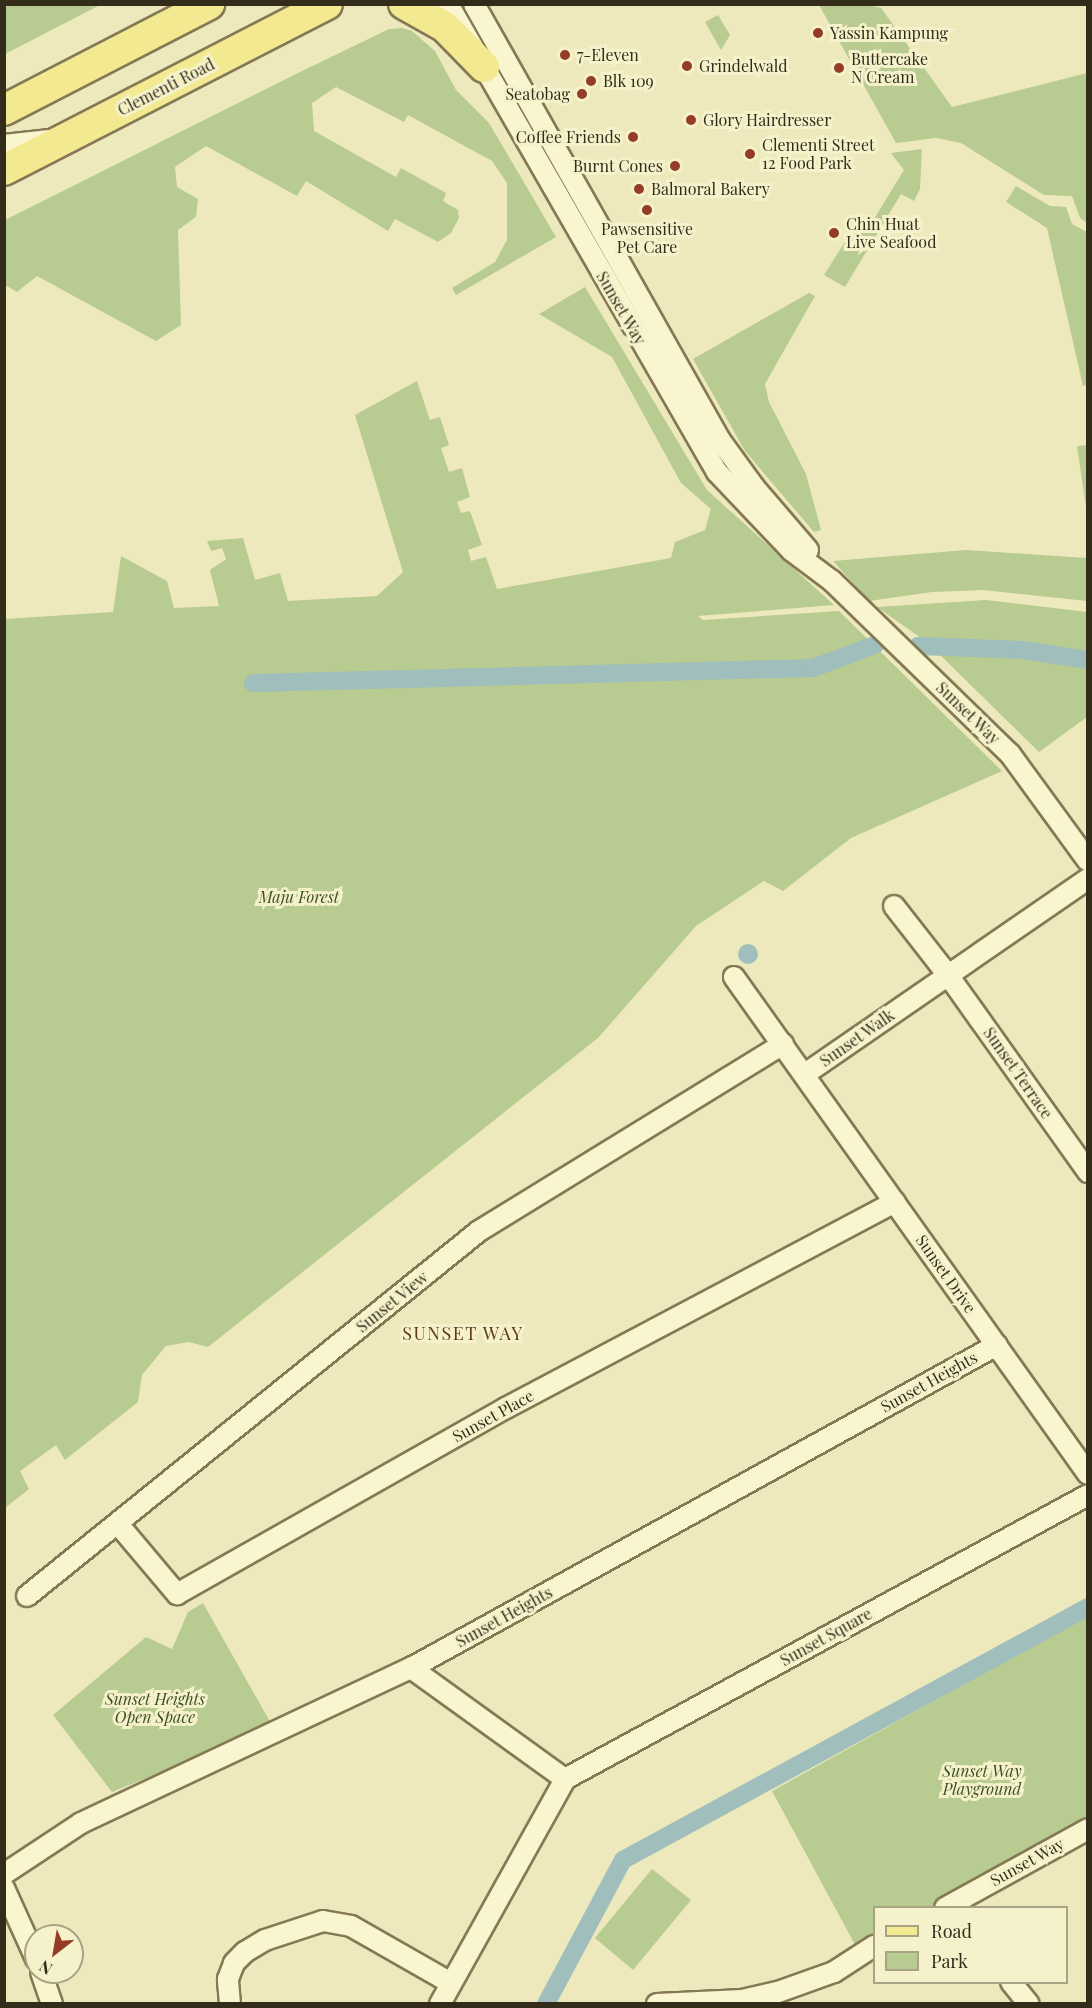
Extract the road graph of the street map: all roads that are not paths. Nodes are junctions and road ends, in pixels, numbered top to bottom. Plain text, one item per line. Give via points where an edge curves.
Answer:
1 (209, 4) edge
2 (327, 4) edge
3 (404, 4) edge
4 (448, 4) edge
5 (474, 4) edge
6 (484, 68) junction
7 (4, 110) edge
8 (62, 139) junction
9 (4, 145) edge
10 (4, 170) edge
11 (832, 581) junction
12 (1088, 861) edge
13 (1088, 879) edge
14 (894, 906) dead end
15 (948, 975) junction
16 (734, 977) dead end
17 (783, 1044) junction
18 (805, 1074) junction
19 (1088, 1172) edge
20 (896, 1202) junction
21 (997, 1345) junction
22 (1088, 1474) edge
23 (1088, 1495) edge
24 (118, 1524) junction
25 (27, 1596) dead end
26 (411, 1668) junction
27 (565, 1779) junction
28 (1088, 1829) edge
29 (4, 1874) edge
30 (4, 1888) edge
31 (970, 1901) edge
32 (952, 1906) edge
33 (24, 1932) edge
34 (873, 1947) edge
35 (451, 1983) junction
36 (45, 1984) edge
37 (1012, 1984) edge
38 (742, 2002) edge
39 (52, 2004) edge
40 (230, 2004) edge
41 (440, 2004) edge
42 (657, 2004) edge
43 (1029, 2004) edge

1 - 7 main road
2 - 8 main road, Clementi Road
3 - 6 main road via 445,27
4 - 6 street, Sunset Way
5 - 11 street, Sunset Way via 720,440
6 - 11 street, Sunset Way via 706,456 785,544
8 - 9 street
8 - 10 main road, Clementi Road
11 - 12 street, Sunset Way via 1010,754
13 - 15 street, Sunset Walk
14 - 15 street
15 - 18 street, Sunset Walk
15 - 19 street, Sunset Terrace
16 - 17 street, Sunset Walk
17 - 18 street, Sunset Walk
17 - 24 street, Sunset View via 479,1231
18 - 20 street, Sunset Drive
20 - 21 street, Sunset Drive
20 - 24 street, Sunset Place via 506,1408 177,1594
21 - 22 street, Sunset Drive
21 - 26 street, Sunset Heights
23 - 27 street, Sunset Square
24 - 25 street, Sunset View
26 - 27 street
26 - 29 street, Sunset Heights via 81,1823 51,1839
27 - 35 street
28 - 31 street, Sunset Way
30 - 33 street
31 - 32 street, Sunset Way
34 - 38 street via 834,1972
35 - 40 street via 351,1926 323,1921 265,1940 245,1952 234,1963 228,1979
35 - 41 street
36 - 39 street
37 - 43 street
38 - 42 street

